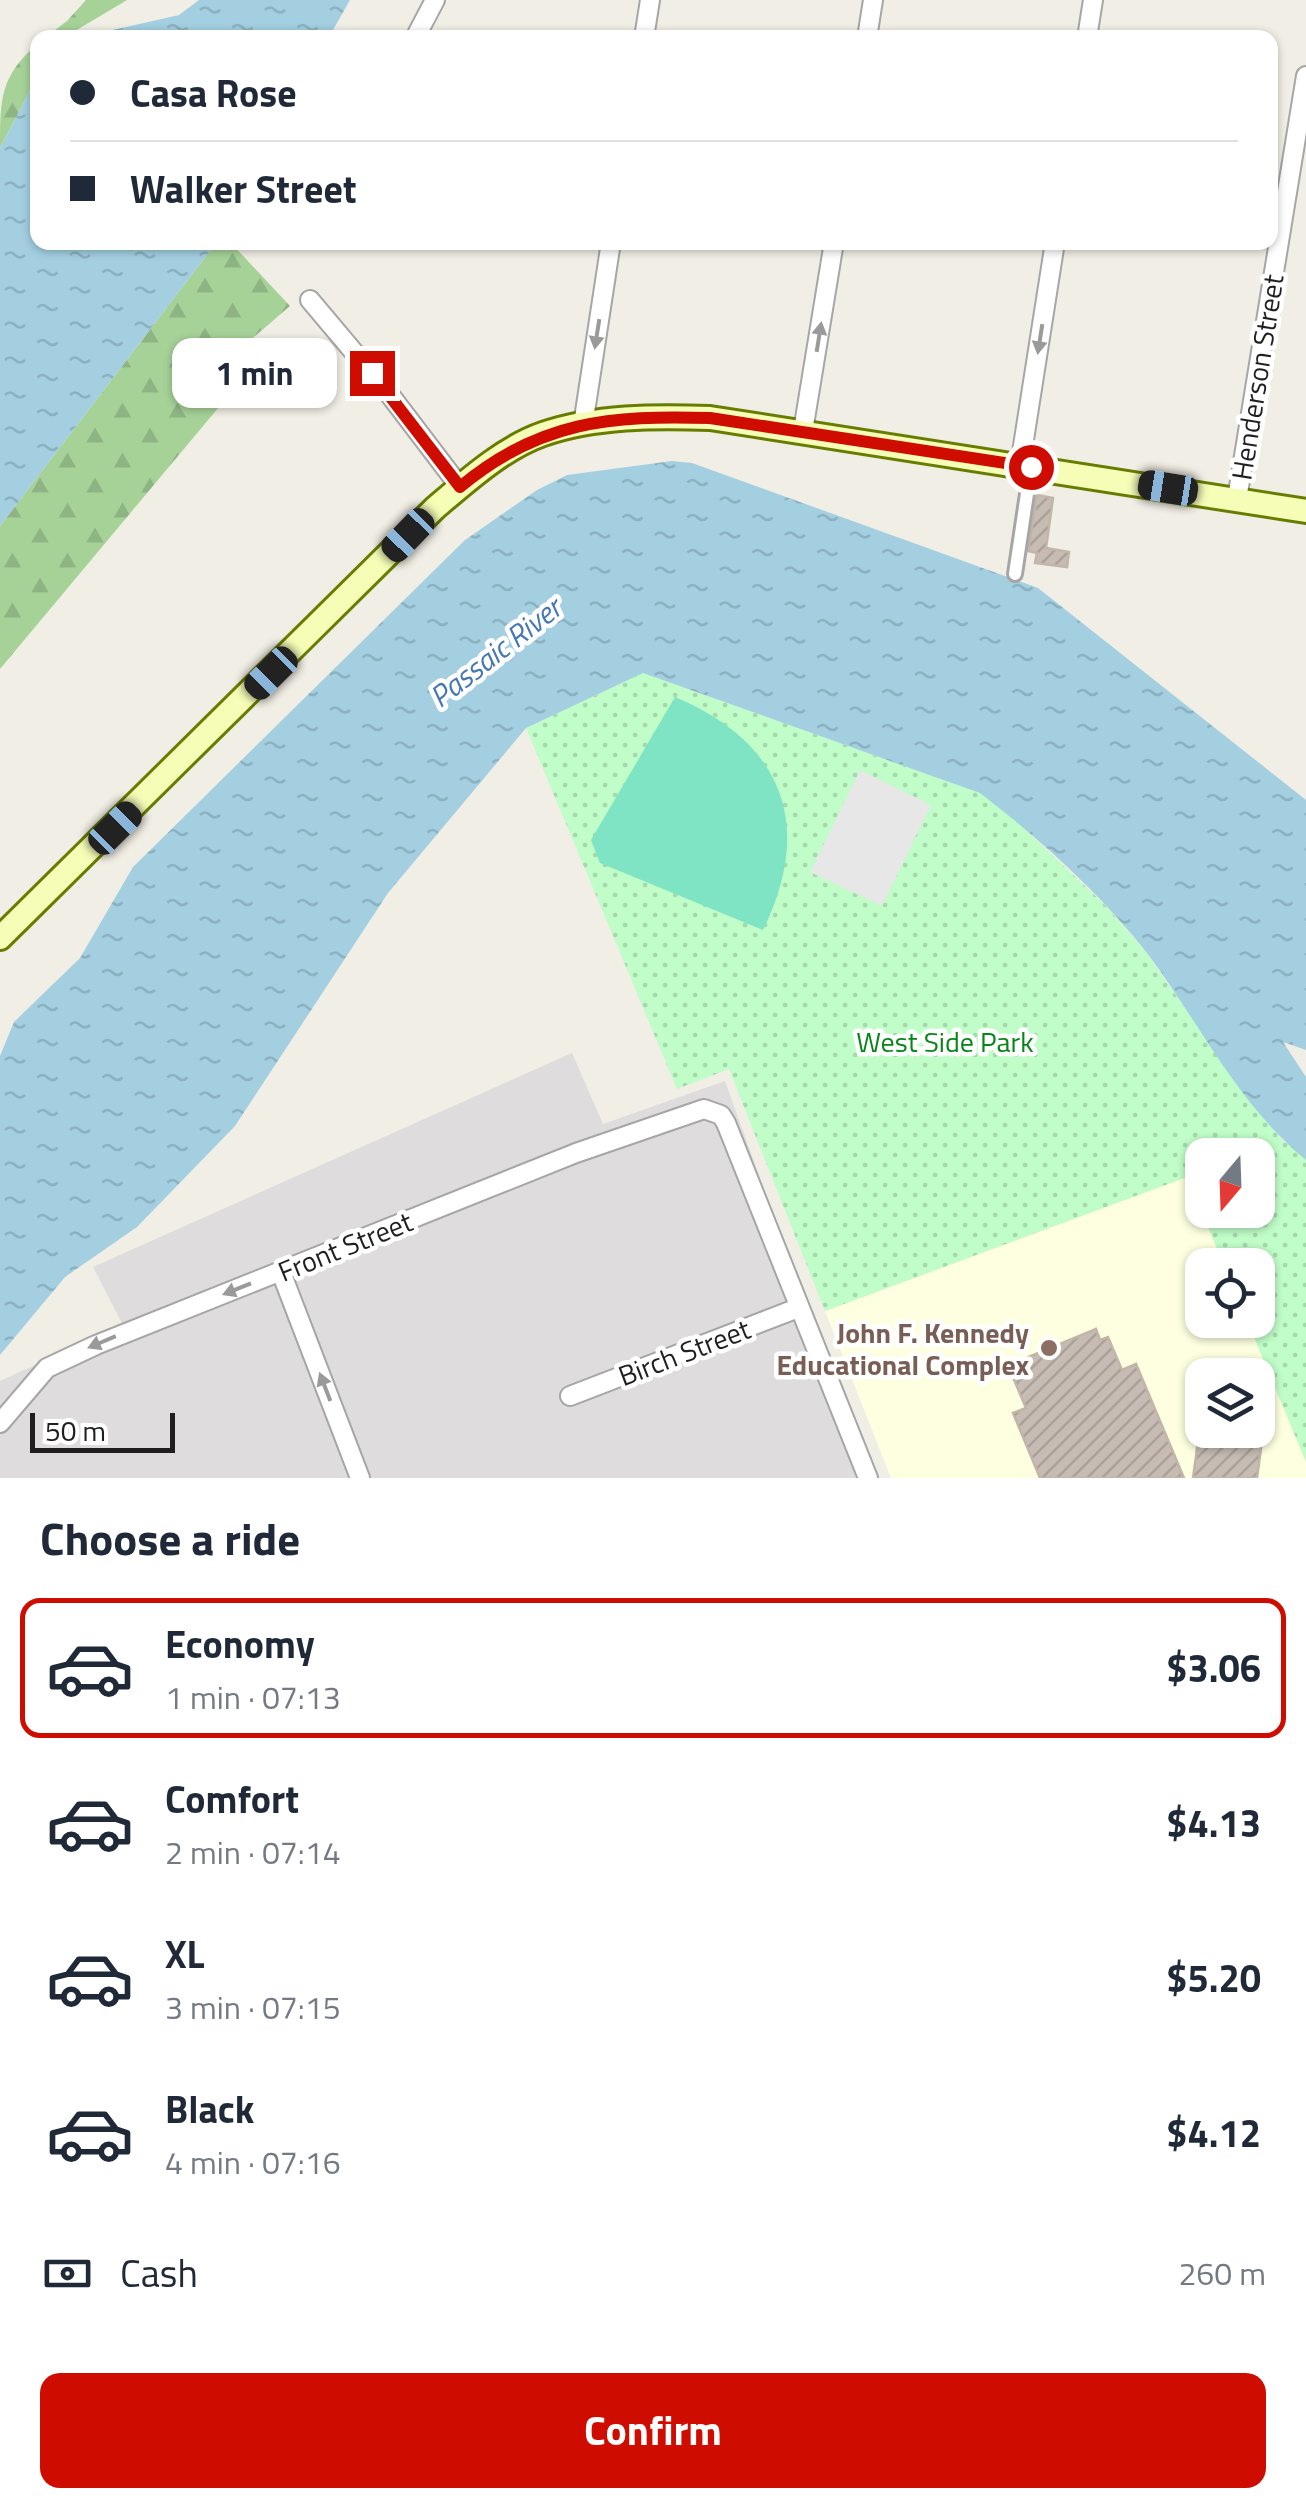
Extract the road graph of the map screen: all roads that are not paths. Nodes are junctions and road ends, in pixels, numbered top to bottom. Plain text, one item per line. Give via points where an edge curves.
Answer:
1 (435, 0) edge
2 (650, 0) edge
3 (873, 0) edge
4 (1094, 0) edge
5 (418, 30) edge
6 (645, 30) edge
7 (868, 30) edge
8 (1088, 30) edge
9 (1306, 76) edge
10 (1278, 248) edge
11 (611, 250) edge
12 (833, 250) edge
13 (1054, 250) edge
14 (1278, 250) edge
15 (310, 300) dead end
16 (582, 425) junction
17 (804, 432) junction
18 (1026, 466) junction
19 (460, 487) junction
20 (1237, 500) junction
21 (1306, 511) edge
22 (1015, 574) dead end
23 (0, 938) edge
24 (280, 1272) junction
25 (798, 1308) junction
26 (570, 1396) dead end
27 (0, 1423) edge
28 (359, 1478) edge
29 (868, 1478) edge

1 - 5 street
2 - 6 street
3 - 7 street
4 - 8 street
9 - 10 street, Henderson Street
11 -> 16 street
17 -> 12 street
13 -> 18 street
14 - 20 street, Henderson Street
15 - 19 street
16 - 17 main road via 659,416
16 - 19 main road via 541,435
17 - 18 main road
18 - 20 main road
18 - 22 street
19 - 23 main road
20 - 21 main road
24 - 25 street, Front Street via 576,1153 696,1109 713,1110 726,1123
24 -> 27 street, Front Street via 47,1368
28 -> 24 street
25 - 26 street, Birch Street
25 - 29 street

